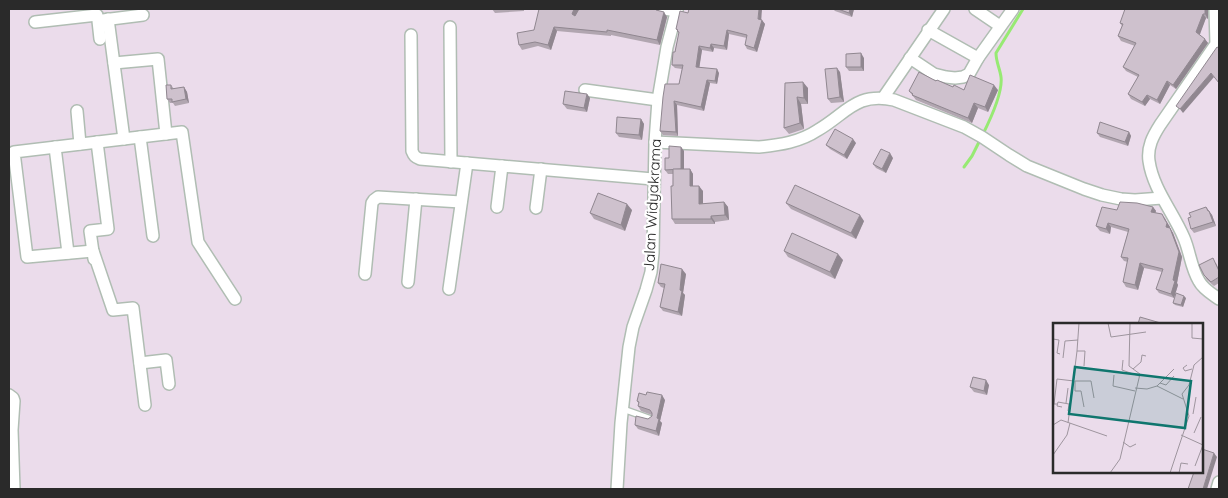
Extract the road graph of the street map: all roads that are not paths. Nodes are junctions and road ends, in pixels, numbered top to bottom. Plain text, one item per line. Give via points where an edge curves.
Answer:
1 (664, 9) edge
2 (944, 9) edge
3 (975, 9) edge
4 (1013, 9) edge
5 (1215, 9) edge
6 (677, 10) edge
7 (144, 15) dead end
8 (100, 16) edge
9 (35, 22) dead end
10 (1000, 26) junction
11 (450, 27) dead end
12 (928, 30) junction
13 (411, 35) dead end
14 (100, 39) dead end
15 (1218, 43) edge
16 (910, 58) junction
17 (978, 58) junction
18 (114, 63) junction
19 (585, 90) dead end
20 (883, 98) junction
21 (658, 100) junction
22 (77, 111) dead end
23 (166, 134) junction
24 (140, 137) junction
25 (124, 139) junction
26 (97, 142) junction
27 (655, 142) junction
28 (80, 144) junction
29 (55, 147) junction
30 (11, 152) edge
31 (451, 162) junction
32 (467, 163) junction
33 (502, 166) junction
34 (541, 170) junction
35 (653, 179) junction
36 (1162, 198) junction
37 (416, 199) junction
38 (461, 202) junction
39 (497, 207) dead end
40 (536, 208) dead end
41 (153, 236) dead end
42 (93, 251) junction
43 (68, 253) junction
44 (366, 274) dead end
45 (408, 282) dead end
46 (449, 289) dead end
47 (235, 299) dead end
48 (1219, 299) edge
49 (140, 363) junction
50 (169, 384) dead end
51 (9, 395) edge
52 (145, 405) dead end
53 (622, 409) junction
54 (651, 419) edge
55 (1219, 482) edge
56 (14, 489) edge
57 (618, 489) edge
58 (1217, 489) edge

1 - 6 street
2 - 12 street
3 - 10 street
4 - 10 street
5 - 15 street
6 - 21 street, Jalan Widyakrama
7 - 8 street
8 - 9 street
8 - 14 street
8 - 18 street
10 - 17 street
11 - 31 street
12 - 16 street
12 - 17 street
13 - 31 street via 413,155 420,159
15 - 36 street via 1152,138 1149,160
16 - 17 street via 934,74 955,78 969,74
16 - 20 street
18 - 23 street via 158,60
18 - 25 street
19 - 21 street
20 - 27 street via 861,101 818,131 782,144 759,147
20 - 36 street via 964,127 1027,166 1065,182 1121,199
21 - 27 street, Jalan Widyakrama
22 - 28 street
23 - 24 street
23 - 47 street via 182,132 198,242
24 - 25 street
24 - 41 street
25 - 26 street
26 - 28 street
26 - 42 street via 108,229 90,231
27 - 35 street, Jalan Widyakrama
28 - 29 street
29 - 30 street
29 - 43 street
30 - 43 street via 27,257
31 - 32 street
32 - 33 street
32 - 38 street
33 - 34 street
33 - 39 street
34 - 35 street
34 - 40 street
35 - 53 street, Jalan Widyakrama via 650,272 633,327
36 - 48 street via 1184,238 1200,284
37 - 38 street
37 - 44 street via 378,197 372,203
37 - 45 street
38 - 46 street
42 - 43 street
42 - 49 street via 99,295 108,294 114,310 134,308
49 - 50 street via 166,360
49 - 52 street
51 - 56 street via 14,401
53 - 54 lane
53 - 57 street, Jalan Widyakrama
55 - 58 street

